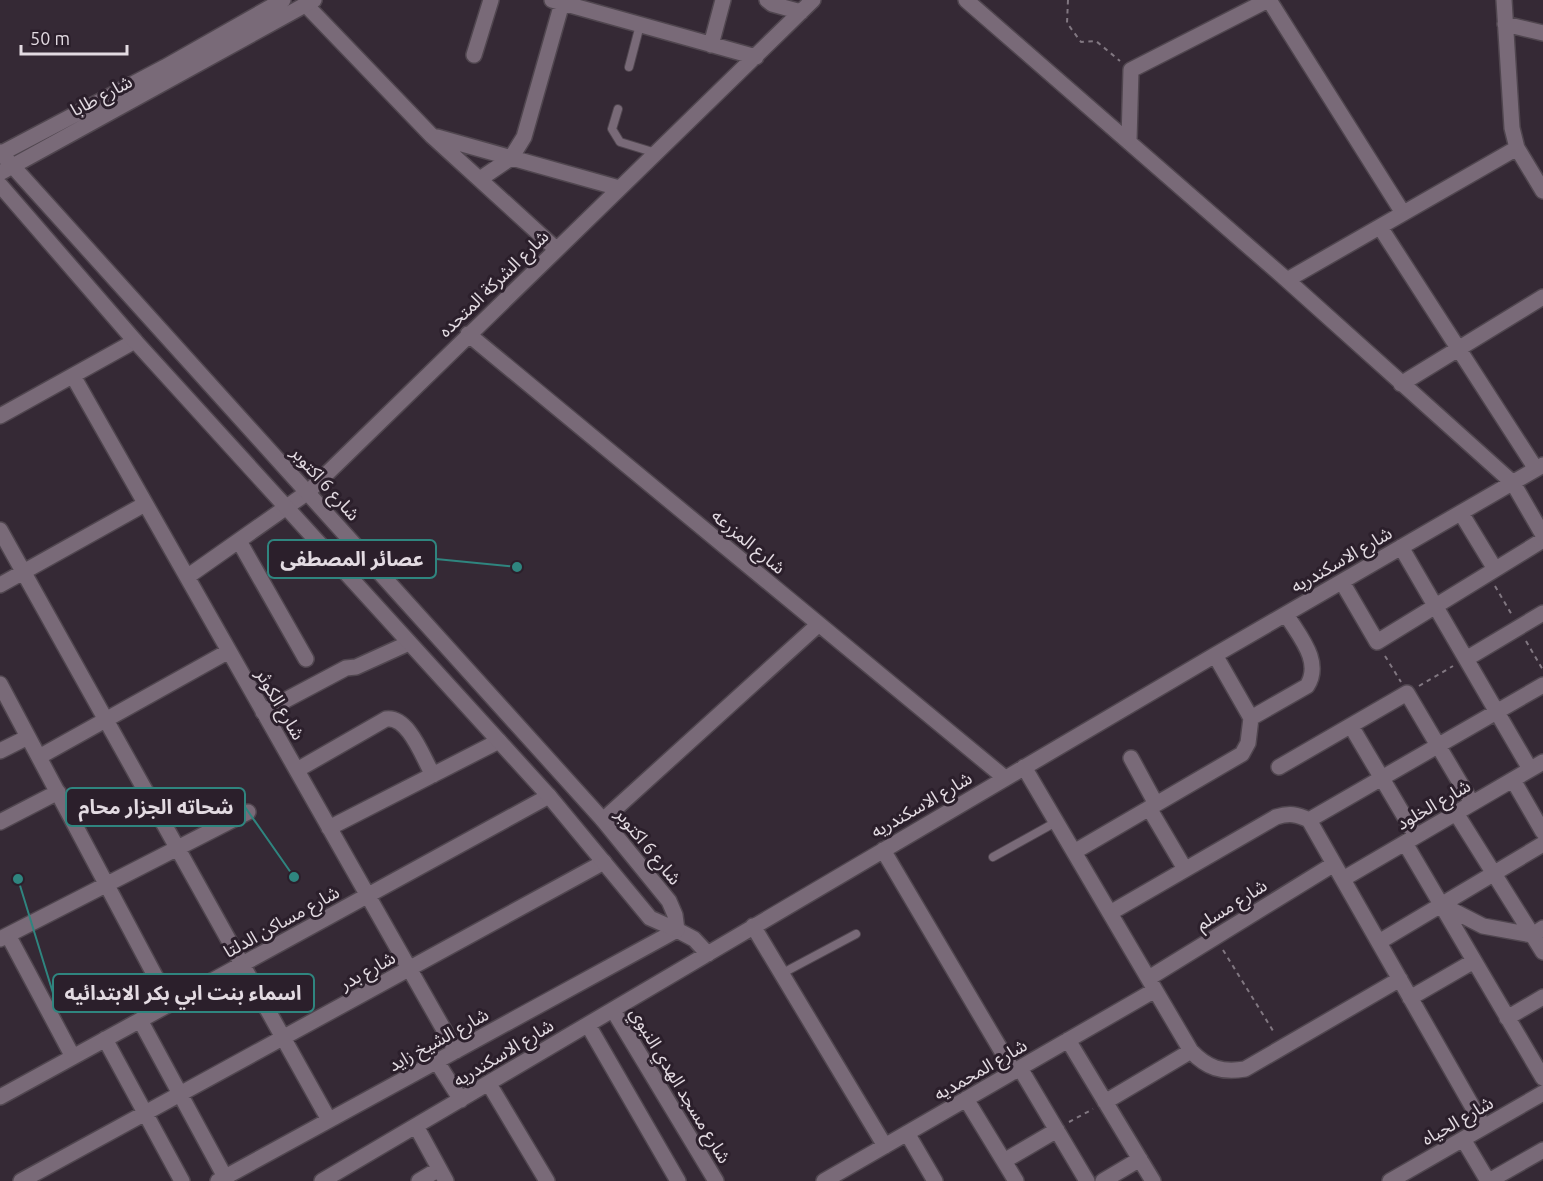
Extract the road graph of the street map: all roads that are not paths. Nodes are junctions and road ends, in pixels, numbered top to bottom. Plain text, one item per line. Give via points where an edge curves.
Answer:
1 (283, 0) edge
2 (491, 0) edge
3 (723, 0) edge
4 (767, 0) edge
5 (813, 0) edge
6 (966, 0) edge
7 (1268, 0) edge
8 (1504, 0) edge
9 (557, 1) edge
10 (310, 2) edge
11 (801, 12) junction
12 (1505, 24) junction
13 (640, 25) junction
14 (1543, 33) edge
15 (711, 45) junction
16 (474, 54) dead end
17 (756, 57) junction
18 (629, 67) dead end
19 (618, 109) dead end
20 (432, 136) junction
21 (1129, 140) junction
22 (1517, 148) junction
23 (0, 153) edge
24 (656, 153) junction
25 (511, 158) junction
26 (6, 169) edge
27 (480, 179) junction
28 (0, 185) edge
29 (619, 188) junction
30 (1543, 191) edge
31 (1403, 213) junction
32 (1380, 226) junction
33 (556, 249) junction
34 (1287, 280) junction
35 (1543, 297) edge
36 (468, 334) junction
37 (135, 341) junction
38 (1458, 349) junction
39 (73, 376) junction
40 (1401, 384) junction
41 (0, 416) edge
42 (1539, 467) edge
43 (1513, 483) junction
44 (308, 492) junction
45 (145, 504) junction
46 (286, 508) junction
47 (1461, 513) junction
48 (0, 530) edge
49 (1543, 535) edge
50 (1543, 540) edge
51 (239, 541) junction
52 (1401, 547) junction
53 (1495, 569) junction
54 (23, 572) junction
55 (187, 577) junction
56 (1342, 582) junction
57 (0, 585) edge
58 (1435, 606) junction
59 (1286, 614) junction
60 (1543, 614) edge
61 (819, 624) junction
62 (409, 643) junction
63 (229, 651) junction
64 (1215, 655) junction
65 (306, 659) dead end
66 (1466, 659) junction
67 (0, 684) edge
68 (1543, 685) edge
69 (263, 712) junction
70 (1497, 712) junction
71 (1251, 718) junction
72 (105, 720) junction
73 (1351, 726) junction
74 (28, 736) junction
75 (500, 741) junction
76 (1438, 746) junction
77 (0, 751) edge
78 (39, 757) junction
79 (1131, 758) dead end
80 (1537, 766) edge
81 (1024, 767) junction
82 (1280, 767) dead end
83 (297, 770) junction
84 (433, 775) junction
85 (1005, 778) junction
86 (1382, 778) junction
87 (1513, 780) junction
88 (58, 792) junction
89 (549, 796) junction
90 (1472, 803) junction
91 (1152, 806) junction
92 (248, 812) dead end
93 (1456, 813) junction
94 (603, 820) junction
95 (1308, 820) junction
96 (0, 822) edge
97 (1056, 822) junction
98 (329, 828) junction
99 (1543, 832) edge
100 (1410, 840) junction
101 (1543, 844) edge
102 (177, 848) junction
103 (883, 850) junction
104 (1074, 852) junction
105 (993, 857) dead end
106 (604, 862) junction
107 (1334, 864) junction
108 (1185, 869) junction
109 (1494, 874) junction
110 (1343, 879) junction
111 (107, 884) junction
112 (368, 895) junction
113 (1441, 905) junction
114 (1110, 913) junction
115 (753, 926) junction
116 (677, 930) junction
117 (1538, 932) edge
118 (856, 934) dead end
119 (4, 937) edge
120 (1379, 942) junction
121 (1543, 952) edge
122 (708, 954) junction
123 (1474, 961) junction
124 (242, 965) junction
125 (409, 969) junction
126 (781, 974) junction
127 (1400, 978) junction
128 (1152, 984) junction
129 (1543, 997) edge
130 (1410, 998) junction
131 (170, 1004) junction
132 (613, 1010) junction
133 (1508, 1018) junction
134 (140, 1020) junction
135 (588, 1025) junction
136 (283, 1038) junction
137 (105, 1039) junction
138 (1068, 1040) junction
139 (456, 1051) junction
140 (1191, 1051) junction
141 (73, 1057) junction
142 (436, 1062) junction
143 (1017, 1070) junction
144 (1543, 1078) edge
145 (489, 1084) junction
146 (1543, 1093) edge
147 (180, 1094) junction
148 (0, 1097) edge
149 (966, 1099) junction
150 (461, 1100) junction
151 (1105, 1102) junction
152 (145, 1113) junction
153 (329, 1120) junction
154 (416, 1126) junction
155 (1484, 1127) junction
156 (1057, 1130) junction
157 (907, 1133) junction
158 (1463, 1139) junction
159 (885, 1146) junction
160 (1543, 1150) edge
161 (1140, 1159) junction
162 (1004, 1161) junction
163 (443, 1175) edge
164 (221, 1179) edge
165 (1485, 1180) edge
166 (21, 1181) edge
167 (182, 1181) edge
168 (322, 1181) edge
169 (419, 1181) edge
170 (546, 1181) edge
171 (678, 1181) edge
172 (716, 1181) edge
173 (824, 1181) edge
174 (935, 1181) edge
175 (1016, 1181) edge
176 (1087, 1181) edge
177 (1103, 1181) edge
178 (1153, 1181) edge
179 (1390, 1181) edge

1 - 23 street, شارع طابا
2 - 16 street
3 - 15 street
4 - 11 street
5 - 11 street, شارع الشركة المتحده
6 - 21 street
7 - 21 street via 1131,70
7 - 31 street
8 - 12 street
9 - 13 street
9 - 25 street via 524,137
10 - 20 street
10 - 26 street, شارع طابا
11 - 17 street, شارع الشركة المتحده
12 - 14 street
12 - 22 street via 1510,108
13 - 15 street
13 - 18 lane
15 - 17 street
17 - 24 street, شارع الشركة المتحده
19 - 24 lane via 612,129 615,136 627,146
20 - 25 street
20 - 27 street
21 - 34 street
22 - 30 street
22 - 31 street
23 - 26 street, شارع 6 اكتوبر
24 - 29 street, شارع الشركة المتحده
25 - 27 street
25 - 29 street
26 - 44 street, شارع 6 اكتوبر
27 - 33 street
28 - 37 street
29 - 33 street, شارع الشركة المتحده
31 - 32 street
32 - 34 street
32 - 38 street
33 - 36 street, شارع الشركة المتحده
34 - 40 street
35 - 38 street
36 - 44 street, شارع الشركة المتحده
36 - 61 street, شارع المزرعه
37 - 39 street
37 - 46 street
38 - 40 street
38 - 42 street
39 - 41 street
39 - 45 street, شارع الكوثر
40 - 43 street
42 - 43 street, شارع الاسكندريه
43 - 47 street, شارع الاسكندريه
43 - 49 street
44 - 46 street, شارع الشركة المتحده
44 - 94 street, شارع 6 اكتوبر
45 - 54 street
45 - 55 street, شارع الكوثر
46 - 51 street, شارع الشركة المتحده
46 - 62 street
47 - 52 street, شارع الاسكندريه
47 - 53 street
48 - 54 street
50 - 53 street
51 - 55 street, شارع الشركة المتحده
51 - 65 street
52 - 56 street, شارع الاسكندريه
52 - 58 street
53 - 58 street
54 - 57 street
54 - 72 street
55 - 63 street, شارع الكوثر
56 - 58 street via 1377,642
56 - 59 street, شارع الاسكندريه
58 - 66 street
59 - 64 street, شارع الاسكندريه
59 - 71 street via 1312,659 1313,677 1307,686
60 - 66 street
61 - 85 street, شارع المزرعه
61 - 94 street
62 - 69 street via 346,668
62 - 75 street
63 - 69 street, شارع الكوثر
63 - 72 street
64 - 71 street
64 - 81 street, شارع الاسكندريه
66 - 70 street
67 - 74 street
68 - 70 street
69 - 83 street, شارع الكوثر
70 - 76 street
70 - 80 street
71 - 91 street via 1248,743 1242,754
72 - 78 street
72 - 102 street
73 - 76 street via 1407,693
73 - 82 street
73 - 86 street
74 - 77 street
74 - 78 street
75 - 84 street
75 - 89 street
76 - 86 street
76 - 90 street
78 - 88 street
79 - 91 street
80 - 87 street, شارع الخلود
81 - 85 street, شارع الاسكندريه
81 - 97 street
83 - 84 street via 393,718 404,724
83 - 98 street, شارع الكوثر
84 - 98 street
85 - 103 street, شارع الاسكندريه
86 - 95 street
86 - 100 street
87 - 90 street, شارع الخلود
87 - 99 street
88 - 96 street
88 - 111 street
89 - 106 street
89 - 112 street, شارع مساكن الدلتا
90 - 93 street, شارع الخلود
91 - 104 street
91 - 108 street
92 - 102 street
93 - 100 street, شارع الخلود
93 - 109 street
94 - 116 street, شارع 6 اكتوبر via 669,901
95 - 107 street
95 - 108 street via 1287,813 1276,817
97 - 104 street
97 - 105 lane
98 - 112 street, شارع الكوثر
100 - 110 street, شارع الخلود
100 - 113 street
101 - 109 street
102 - 111 street
102 - 124 street
103 - 115 street, شارع الاسكندريه
103 - 143 street
104 - 114 street
106 - 116 street via 650,918
106 - 125 street, شارع بدر
107 - 110 street
107 - 128 street, شارع مسلم via 1215,937
108 - 114 street
109 - 113 street
109 - 117 street
110 - 120 street
111 - 119 street
111 - 131 street
112 - 124 street, شارع مساكن الدلتا
112 - 125 street, شارع الكوثر
113 - 117 street via 1483,926
113 - 120 street
113 - 123 street
114 - 128 street
115 - 122 street, شارع الاسكندريه
115 - 126 street
116 - 122 street via 694,939
116 - 139 street, شارع الشيخ زايد
117 - 121 street
118 - 126 lane
119 - 141 street
120 - 127 street
122 - 132 street, شارع الاسكندريه
123 - 130 street
123 - 133 street
124 - 131 street, شارع مساكن الدلتا
124 - 136 street
125 - 136 street, شارع بدر
125 - 139 street, شارع الكوثر
126 - 159 street
127 - 130 street
127 - 140 street via 1245,1069 1215,1069
128 - 138 street, شارع المحمديه
128 - 140 street
129 - 133 street
130 - 155 street
131 - 134 street, شارع مساكن الدلتا
132 - 135 street, شارع الاسكندريه
132 - 172 street, شارع مسجد الهدي النبوي
133 - 144 street
134 - 137 street, شارع مساكن الدلتا
134 - 147 street
135 - 145 street, شارع الاسكندريه
135 - 171 street
136 - 147 street, شارع بدر
136 - 153 street
137 - 141 street, شارع مساكن الدلتا
137 - 152 street
138 - 143 street, شارع المحمديه
138 - 151 street
139 - 142 street, شارع الشيخ زايد
140 - 151 street
141 - 148 street, شارع مساكن الدلتا
142 - 150 street
142 - 153 street, شارع الشيخ زايد
143 - 149 street, شارع المحمديه
143 - 156 street
145 - 150 street, شارع الاسكندريه
145 - 170 street
146 - 155 street, شارع الحياه
147 - 152 street, شارع بدر
147 - 164 street
149 - 157 street, شارع المحمديه
149 - 162 street
150 - 154 street, شارع الاسكندريه
151 - 161 street
152 - 166 street, شارع بدر
152 - 167 street
153 - 164 street, شارع الشيخ زايد
154 - 163 street
154 - 168 street, شارع الاسكندريه
155 - 158 street, شارع الحياه
156 - 162 street
156 - 176 street
157 - 159 street, شارع المحمديه
157 - 174 street
158 - 165 street
158 - 179 street, شارع الحياه
159 - 173 street, شارع المحمديه
160 - 165 street
161 - 177 street
161 - 178 street
162 - 175 street
163 - 169 street

